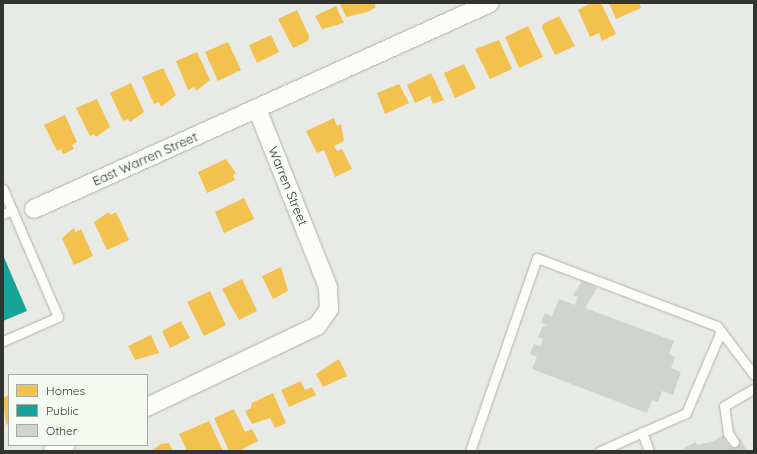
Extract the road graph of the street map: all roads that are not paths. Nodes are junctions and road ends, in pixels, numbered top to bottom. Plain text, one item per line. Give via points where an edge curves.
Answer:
1 (490, 3) edge
2 (257, 109) junction
3 (3, 189) edge
4 (12, 210) junction
5 (34, 210) dead end
6 (3, 214) edge
7 (721, 331) junction
8 (3, 341) edge
9 (754, 375) edge
10 (754, 389) edge
11 (148, 406) edge
12 (642, 432) junction
13 (734, 442) dead end
14 (64, 446) edge
15 (53, 451) edge
16 (470, 451) edge
17 (600, 451) edge
18 (649, 451) edge

1 - 2 street
2 - 5 street, East Warren Street
2 - 11 street, Warren Street via 328,287 329,309 317,326
3 - 4 lane
4 - 6 lane
4 - 8 lane via 58,317
7 - 9 lane
7 - 12 lane via 686,413
7 - 16 lane via 694,315 537,258
10 - 13 lane via 724,406 728,433
12 - 17 lane
12 - 18 lane
14 - 15 street

